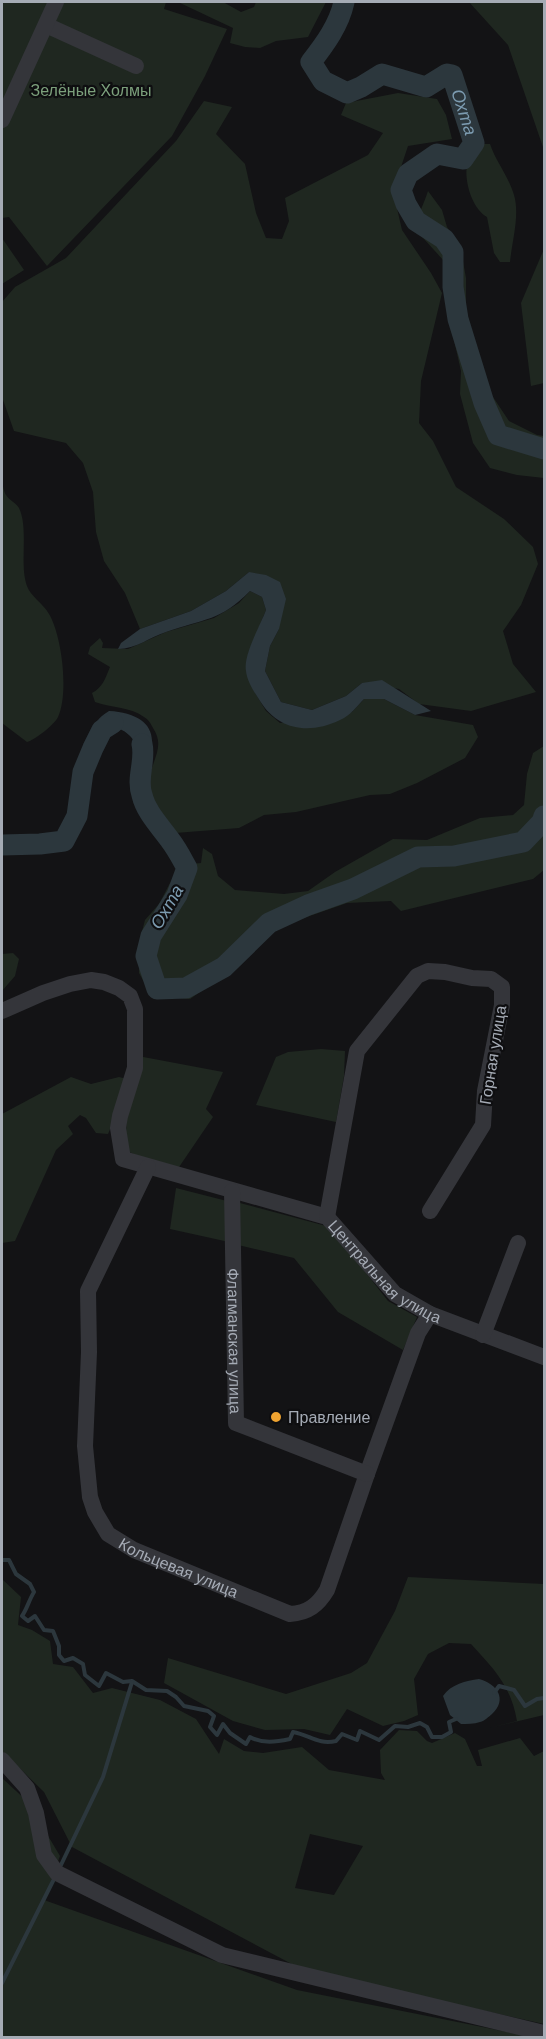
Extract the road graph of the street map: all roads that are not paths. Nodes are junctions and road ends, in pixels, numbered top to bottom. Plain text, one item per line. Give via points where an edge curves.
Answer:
1 (56, 2) edge
2 (46, 25) junction
3 (135, 66) dead end
4 (2, 120) edge
5 (2, 1011) edge
6 (148, 1167) junction
7 (232, 1191) junction
8 (430, 1211) dead end
9 (327, 1217) junction
10 (518, 1243) dead end
11 (430, 1314) junction
12 (483, 1335) junction
13 (544, 1358) edge
14 (367, 1474) junction
15 (2, 1760) edge
16 (544, 2033) edge

1 - 2 street
2 - 3 street
2 - 4 street
5 - 6 street, Центральная улица via 43,993 91,980 119,988 130,996 135,1009 135,1068 120,1116 119,1140 123,1159
6 - 7 street, Центральная улица
6 - 14 street, Кольцевая улица via 88,1291 85,1446 90,1497 108,1534 145,1554 290,1614 300,1614 320,1602 327,1590
7 - 9 street, Центральная улица
7 - 14 street, Флагманская улица via 236,1423
8 - 9 street, Горная улица via 483,1125 502,987 491,980 428,971 417,976 357,1050
9 - 11 street, Центральная улица via 395,1294
10 - 12 street
11 - 12 street, Центральная улица
11 - 14 street, Кольцевая улица via 418,1333
12 - 13 street, Центральная улица
15 - 16 street via 27,1788 44,1855 57,1873 222,1955

